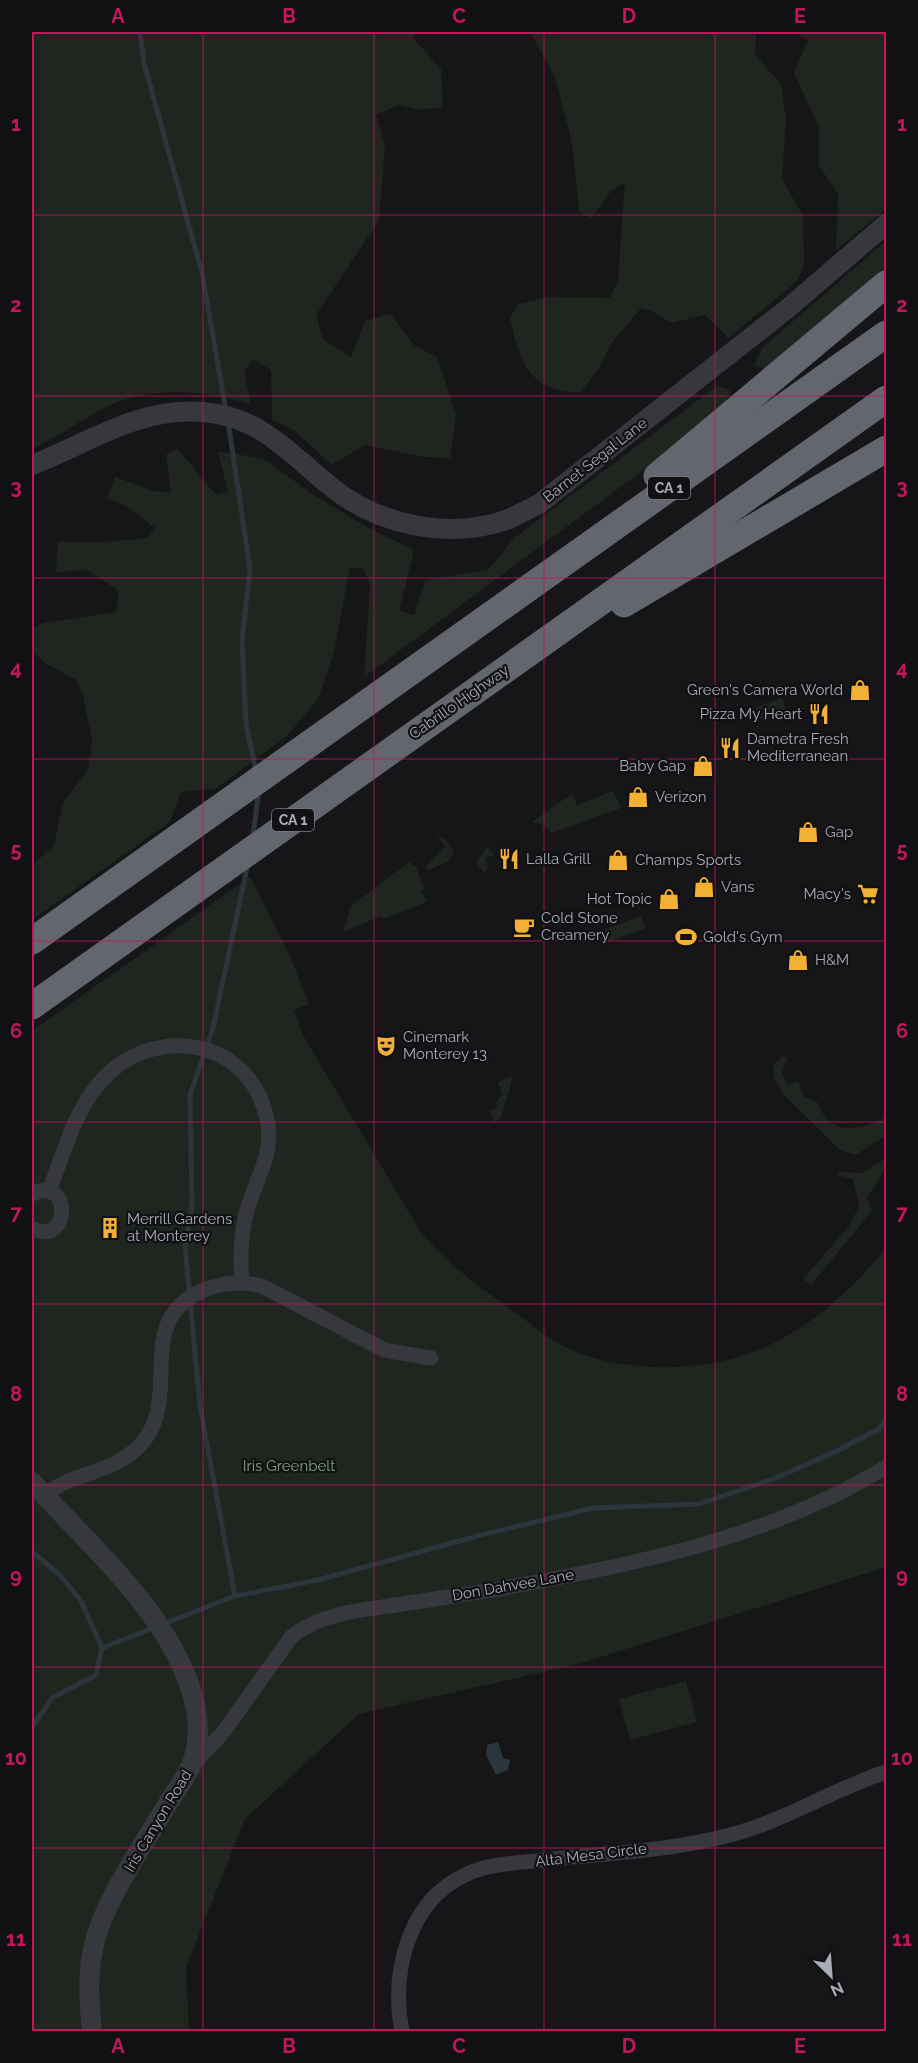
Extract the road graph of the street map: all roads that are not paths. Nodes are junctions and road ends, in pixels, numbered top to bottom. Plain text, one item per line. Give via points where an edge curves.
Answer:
1 (886, 224) edge
2 (886, 284) edge
3 (886, 334) edge
4 (886, 399) edge
5 (886, 448) edge
6 (32, 465) edge
7 (554, 634) junction
8 (452, 643) junction
9 (32, 941) edge
10 (32, 1006) edge
11 (49, 1192) junction
12 (32, 1194) edge
13 (32, 1228) edge
14 (242, 1282) junction
15 (431, 1358) dead end
16 (886, 1467) edge
17 (38, 1488) edge
18 (191, 1766) junction
19 (886, 1772) edge
20 (92, 2031) edge
21 (402, 2031) edge

1 - 6 street, Barnet Segal Lane via 787,309 539,504 506,520 453,530 388,518 331,487 252,424 203,412 147,416 111,428
2 - 8 highway via 729,418
3 - 8 highway, CA 1
4 - 7 highway, Cabrillo Highway / CA 1
5 - 7 highway via 620,607
7 - 10 highway, Cabrillo Highway / CA 1
8 - 9 highway, CA 1
11 - 12 street
11 - 13 street via 61,1203 60,1221 50,1230
11 - 14 street via 87,1101 111,1071 160,1047 187,1045 212,1051 236,1065 254,1085 269,1132 265,1165 247,1209 241,1238
14 - 15 street via 262,1286 384,1350
14 - 17 street via 199,1292 170,1318 161,1342 158,1412 139,1446 108,1468
16 - 18 street, Don Dahvee Lane via 813,1508 663,1556 515,1586 338,1614 304,1626 291,1637 221,1736
17 - 18 street, Iris Canyon Road via 116,1573 167,1639 195,1699 198,1724
18 - 20 street, Iris Canyon Road via 102,1921 87,1985
19 - 21 street, Alta Mesa Circle via 731,1835 485,1867 453,1881 421,1912 403,1956 397,1996

